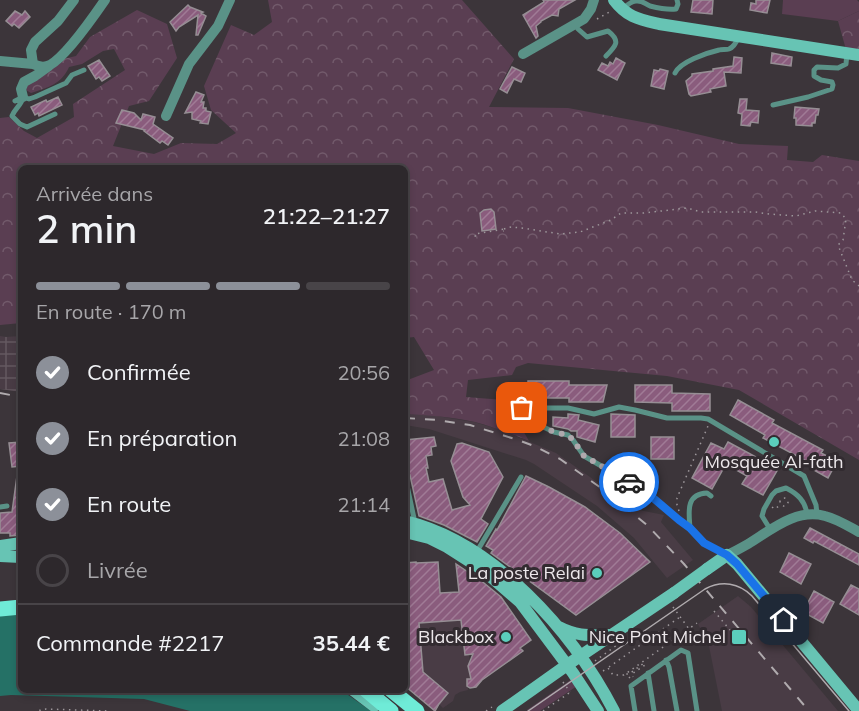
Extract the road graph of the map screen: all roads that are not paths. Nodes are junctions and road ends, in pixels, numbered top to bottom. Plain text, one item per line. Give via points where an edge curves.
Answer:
1 (74, 0) edge
2 (105, 0) edge
3 (230, 0) edge
4 (594, 0) edge
5 (677, 0) edge
6 (619, 5) edge
7 (579, 29) dead end
8 (739, 36) junction
9 (523, 54) dead end
10 (853, 54) edge
11 (606, 56) dead end
12 (0, 61) edge
13 (33, 64) junction
14 (49, 66) junction
15 (84, 70) dead end
16 (675, 73) dead end
17 (19, 99) junction
18 (773, 105) dead end
19 (55, 114) dead end
20 (166, 116) dead end
21 (527, 408) dead end
22 (538, 408) dead end
23 (521, 477) dead end
24 (711, 496) dead end
25 (812, 514) junction
26 (408, 525) edge
27 (690, 528) junction
28 (771, 530) junction
29 (859, 531) edge
30 (18, 543) edge
31 (0, 546) edge
32 (727, 555) junction
33 (0, 556) edge
34 (18, 557) edge
35 (473, 558) junction
36 (18, 597) edge
37 (0, 599) edge
38 (18, 606) edge
39 (0, 609) edge
40 (556, 626) junction
41 (613, 635) junction
42 (580, 656) junction
43 (666, 660) junction
44 (567, 664) junction
45 (648, 673) junction
46 (357, 693) edge
47 (370, 693) edge
48 (380, 693) edge
49 (395, 693) edge
50 (380, 711) edge
51 (391, 711) edge
52 (401, 711) edge
53 (417, 711) edge
54 (502, 711) edge
55 (598, 711) edge
56 (614, 711) edge
57 (635, 711) edge
58 (654, 711) edge
59 (676, 711) edge
60 (698, 711) edge
61 (859, 711) edge

1 - 13 street via 35,42 31,50
2 - 14 street
3 - 20 street via 218,26 189,63
4 - 9 street via 584,19
5 - 6 lane via 676,9 670,10 636,0
6 - 8 main road via 634,18
7 - 11 lane via 587,37 608,31 614,36 614,49
8 - 10 main road
8 - 16 lane via 730,49 688,62
10 - 18 lane via 838,68 814,70 814,76 832,82 832,89
12 - 13 street
13 - 14 street via 40,68
14 - 17 street via 24,82
15 - 17 lane via 35,97
17 - 19 lane via 23,102 12,116 27,127
21 - 27 lane via 522,408 519,415 568,435 584,456 652,497
22 - 25 lane via 568,408 594,414 619,407 667,418 713,421 804,476 816,505
23 - 35 lane
24 - 27 lane via 701,493 691,501
25 - 28 street
25 - 28 lane via 799,496 781,489 772,495 762,512
25 - 29 street via 835,519
26 - 35 main road
27 - 32 lane via 704,543
28 - 32 street
30 - 31 main road
32 - 41 main road, bridge
32 - 61 main road
33 - 34 main road
35 - 40 main road via 510,578
35 - 44 main road via 520,602
36 - 37 main road
38 - 39 main road
40 - 41 main road via 586,636
40 - 42 main road
41 - 42 main road
42 - 44 main road
42 - 56 main road
43 - 45 lane
43 - 59 lane
43 - 60 lane via 681,650 688,653
44 - 54 main road
44 - 55 main road
45 - 57 lane via 631,686
45 - 58 lane
46 - 50 main road
47 - 51 main road
48 - 52 main road
49 - 53 main road

